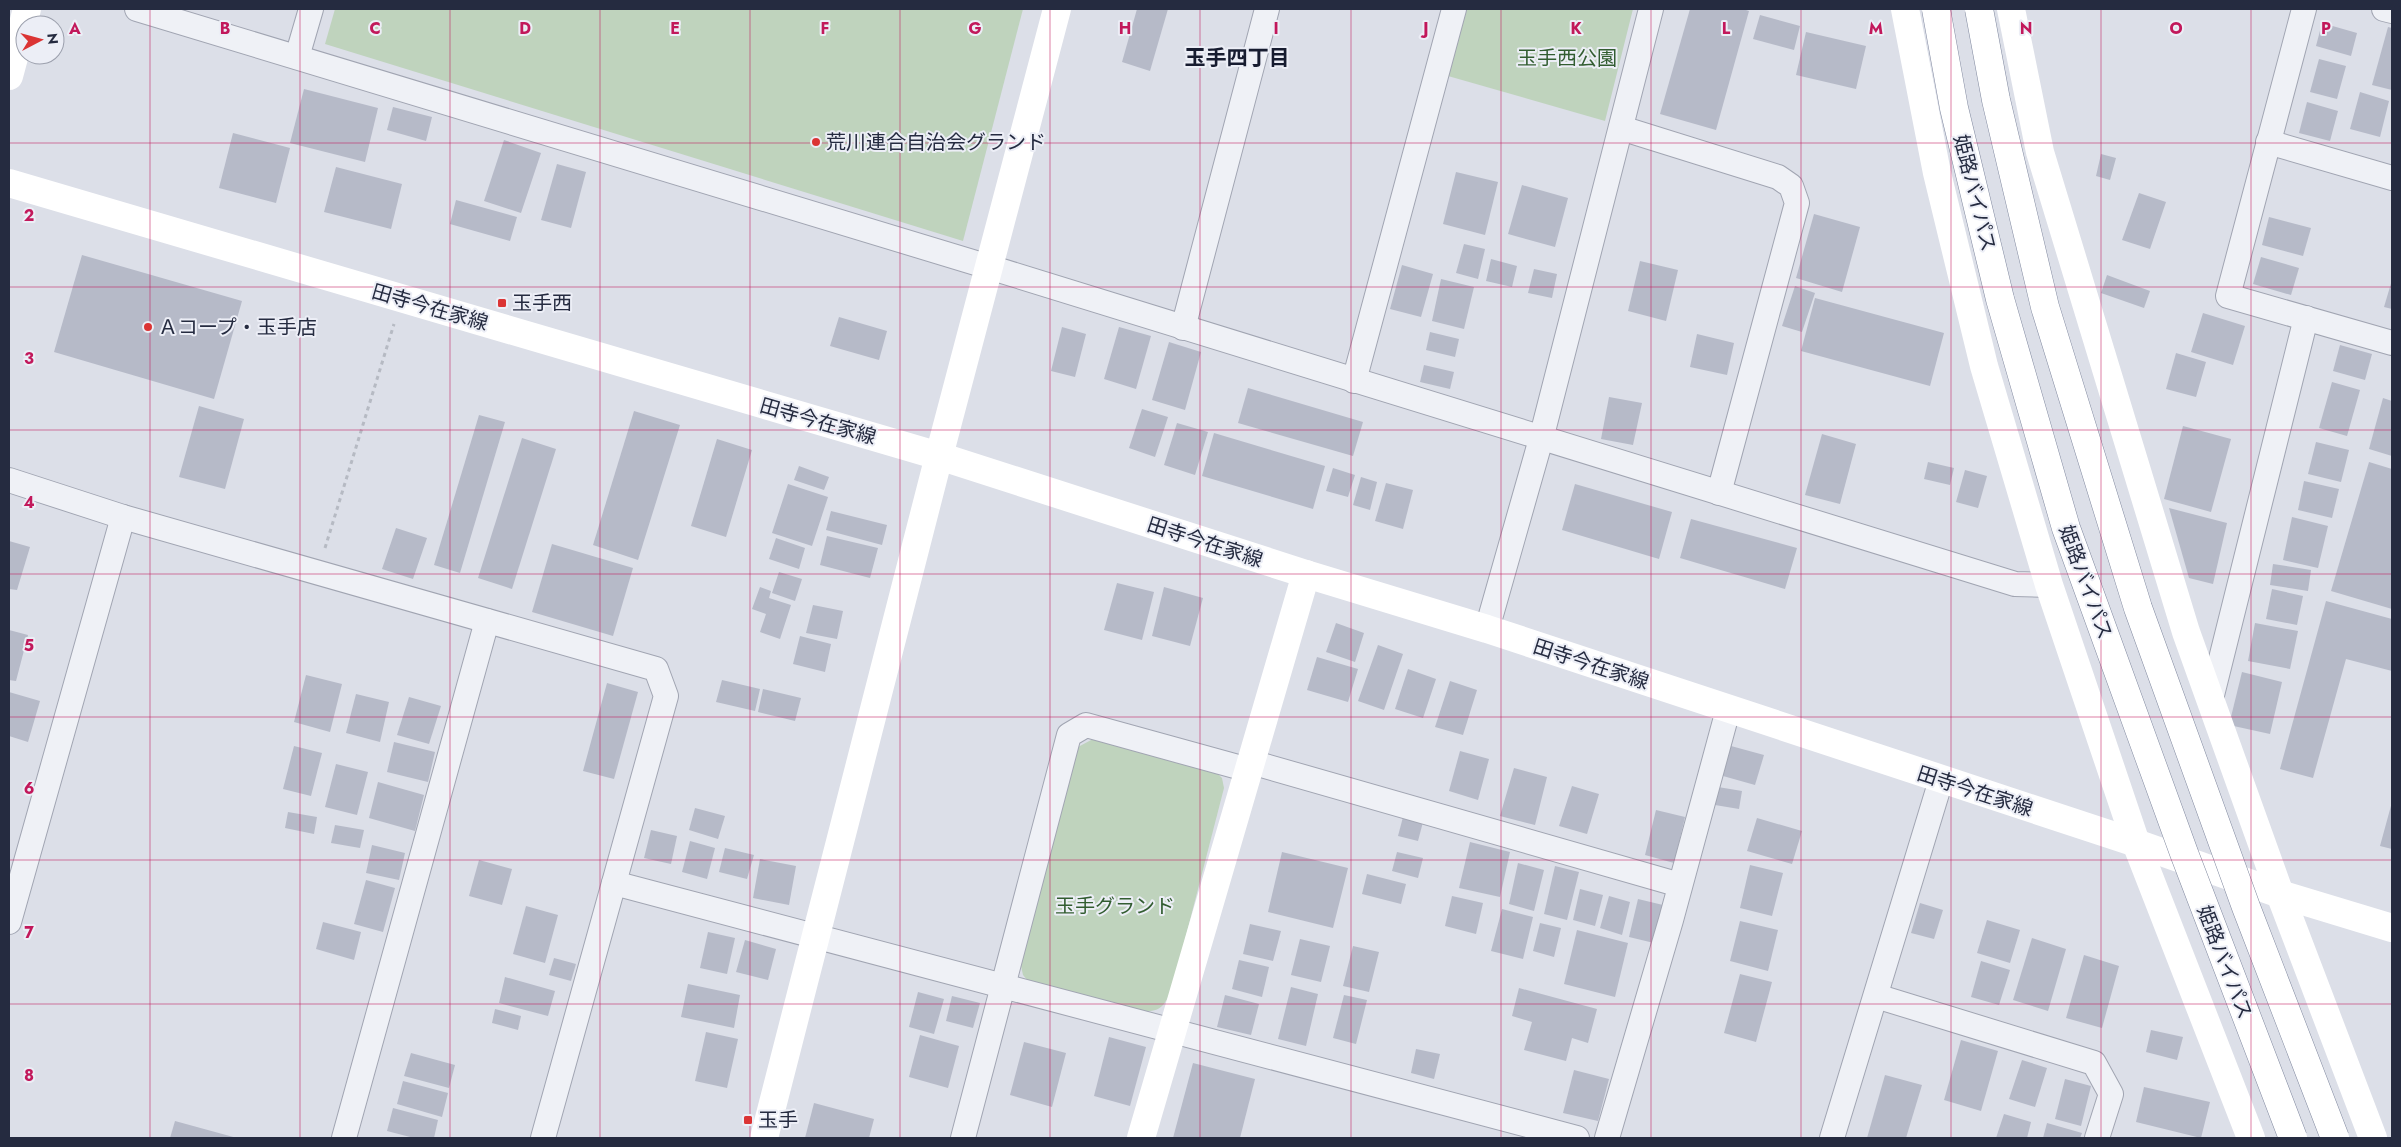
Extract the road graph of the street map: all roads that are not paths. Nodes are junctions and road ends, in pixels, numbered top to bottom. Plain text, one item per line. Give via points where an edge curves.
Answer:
1 (27, 9) edge
2 (137, 9) edge
3 (311, 9) edge
4 (1057, 9) edge
5 (1267, 9) edge
6 (1454, 9) edge
7 (1651, 9) edge
8 (1905, 9) edge
9 (1936, 9) edge
10 (1979, 9) edge
11 (2011, 9) edge
12 (2304, 9) edge
13 (2384, 9) edge
14 (2392, 11) edge
15 (297, 57) junction
16 (9, 76) edge
17 (1621, 128) junction
18 (2268, 142) junction
19 (2392, 178) edge
20 (9, 183) edge
21 (989, 267) junction
22 (2306, 318) junction
23 (1182, 328) junction
24 (2392, 343) edge
25 (1354, 381) junction
26 (1541, 439) junction
27 (939, 456) junction
28 (9, 480) edge
29 (1719, 493) junction
30 (123, 516) junction
31 (1306, 574) junction
32 (2048, 585) junction
33 (487, 621) junction
34 (1487, 630) junction
35 (2211, 699) junction
36 (1728, 710) junction
37 (1250, 766) junction
38 (1941, 780) junction
39 (2136, 844) junction
40 (614, 883) junction
41 (1680, 885) junction
42 (2280, 894) junction
43 (9, 922) edge
44 (2392, 928) edge
45 (816, 937) junction
46 (1003, 987) junction
47 (1876, 996) junction
48 (1172, 1032) junction
49 (344, 1138) edge
50 (543, 1138) edge
51 (764, 1138) edge
52 (963, 1138) edge
53 (1141, 1138) edge
54 (1577, 1138) edge
55 (1607, 1138) edge
56 (1832, 1138) edge
57 (2097, 1138) edge
58 (2250, 1138) edge
59 (2293, 1138) edge
60 (2335, 1138) edge
61 (2373, 1138) edge

1 - 16 main road
2 - 15 street
3 - 15 street
4 - 21 main road
5 - 23 street
6 - 25 street
7 - 17 street
8 - 32 main road via 1937,172 1984,366
9 - 59 main road, 姫路バイパス, bridge via 1954,108 2000,299 2066,528 2184,853
10 - 60 main road, 姫路バイパス, bridge via 1996,100 2045,307 2138,608 2246,907
11 - 35 main road via 2043,161 2186,632
12 - 18 street
13 - 14 street
15 - 21 street
17 - 26 street
17 - 29 street via 1778,177 1791,186 1798,203
18 - 19 street
18 - 22 street via 2228,296
20 - 27 main road, 田寺今在家線
21 - 23 street
21 - 27 main road
22 - 24 street
22 - 35 street
23 - 25 street
25 - 26 street
26 - 29 street
26 - 34 street
27 - 31 main road, 田寺今在家線
27 - 45 main road
28 - 30 street
29 - 32 street via 2015,584
30 - 33 street
30 - 43 street
31 - 34 main road, 田寺今在家線
31 - 37 main road
32 - 39 main road
33 - 40 street via 656,670 666,696
33 - 49 street
34 - 36 main road, 田寺今在家線
35 - 42 main road
36 - 38 main road, 田寺今在家線
36 - 41 street
37 - 41 street
37 - 46 street via 1086,725 1069,735
37 - 48 main road
38 - 39 main road, 田寺今在家線
38 - 47 street
39 - 42 main road, 田寺今在家線
39 - 58 main road
40 - 45 street
40 - 50 street
41 - 55 street
42 - 44 main road, 田寺今在家線
42 - 61 main road
45 - 46 street
45 - 51 main road
46 - 48 street
46 - 52 street
47 - 56 street
47 - 57 street via 2094,1063 2111,1094
48 - 53 main road
48 - 54 street

